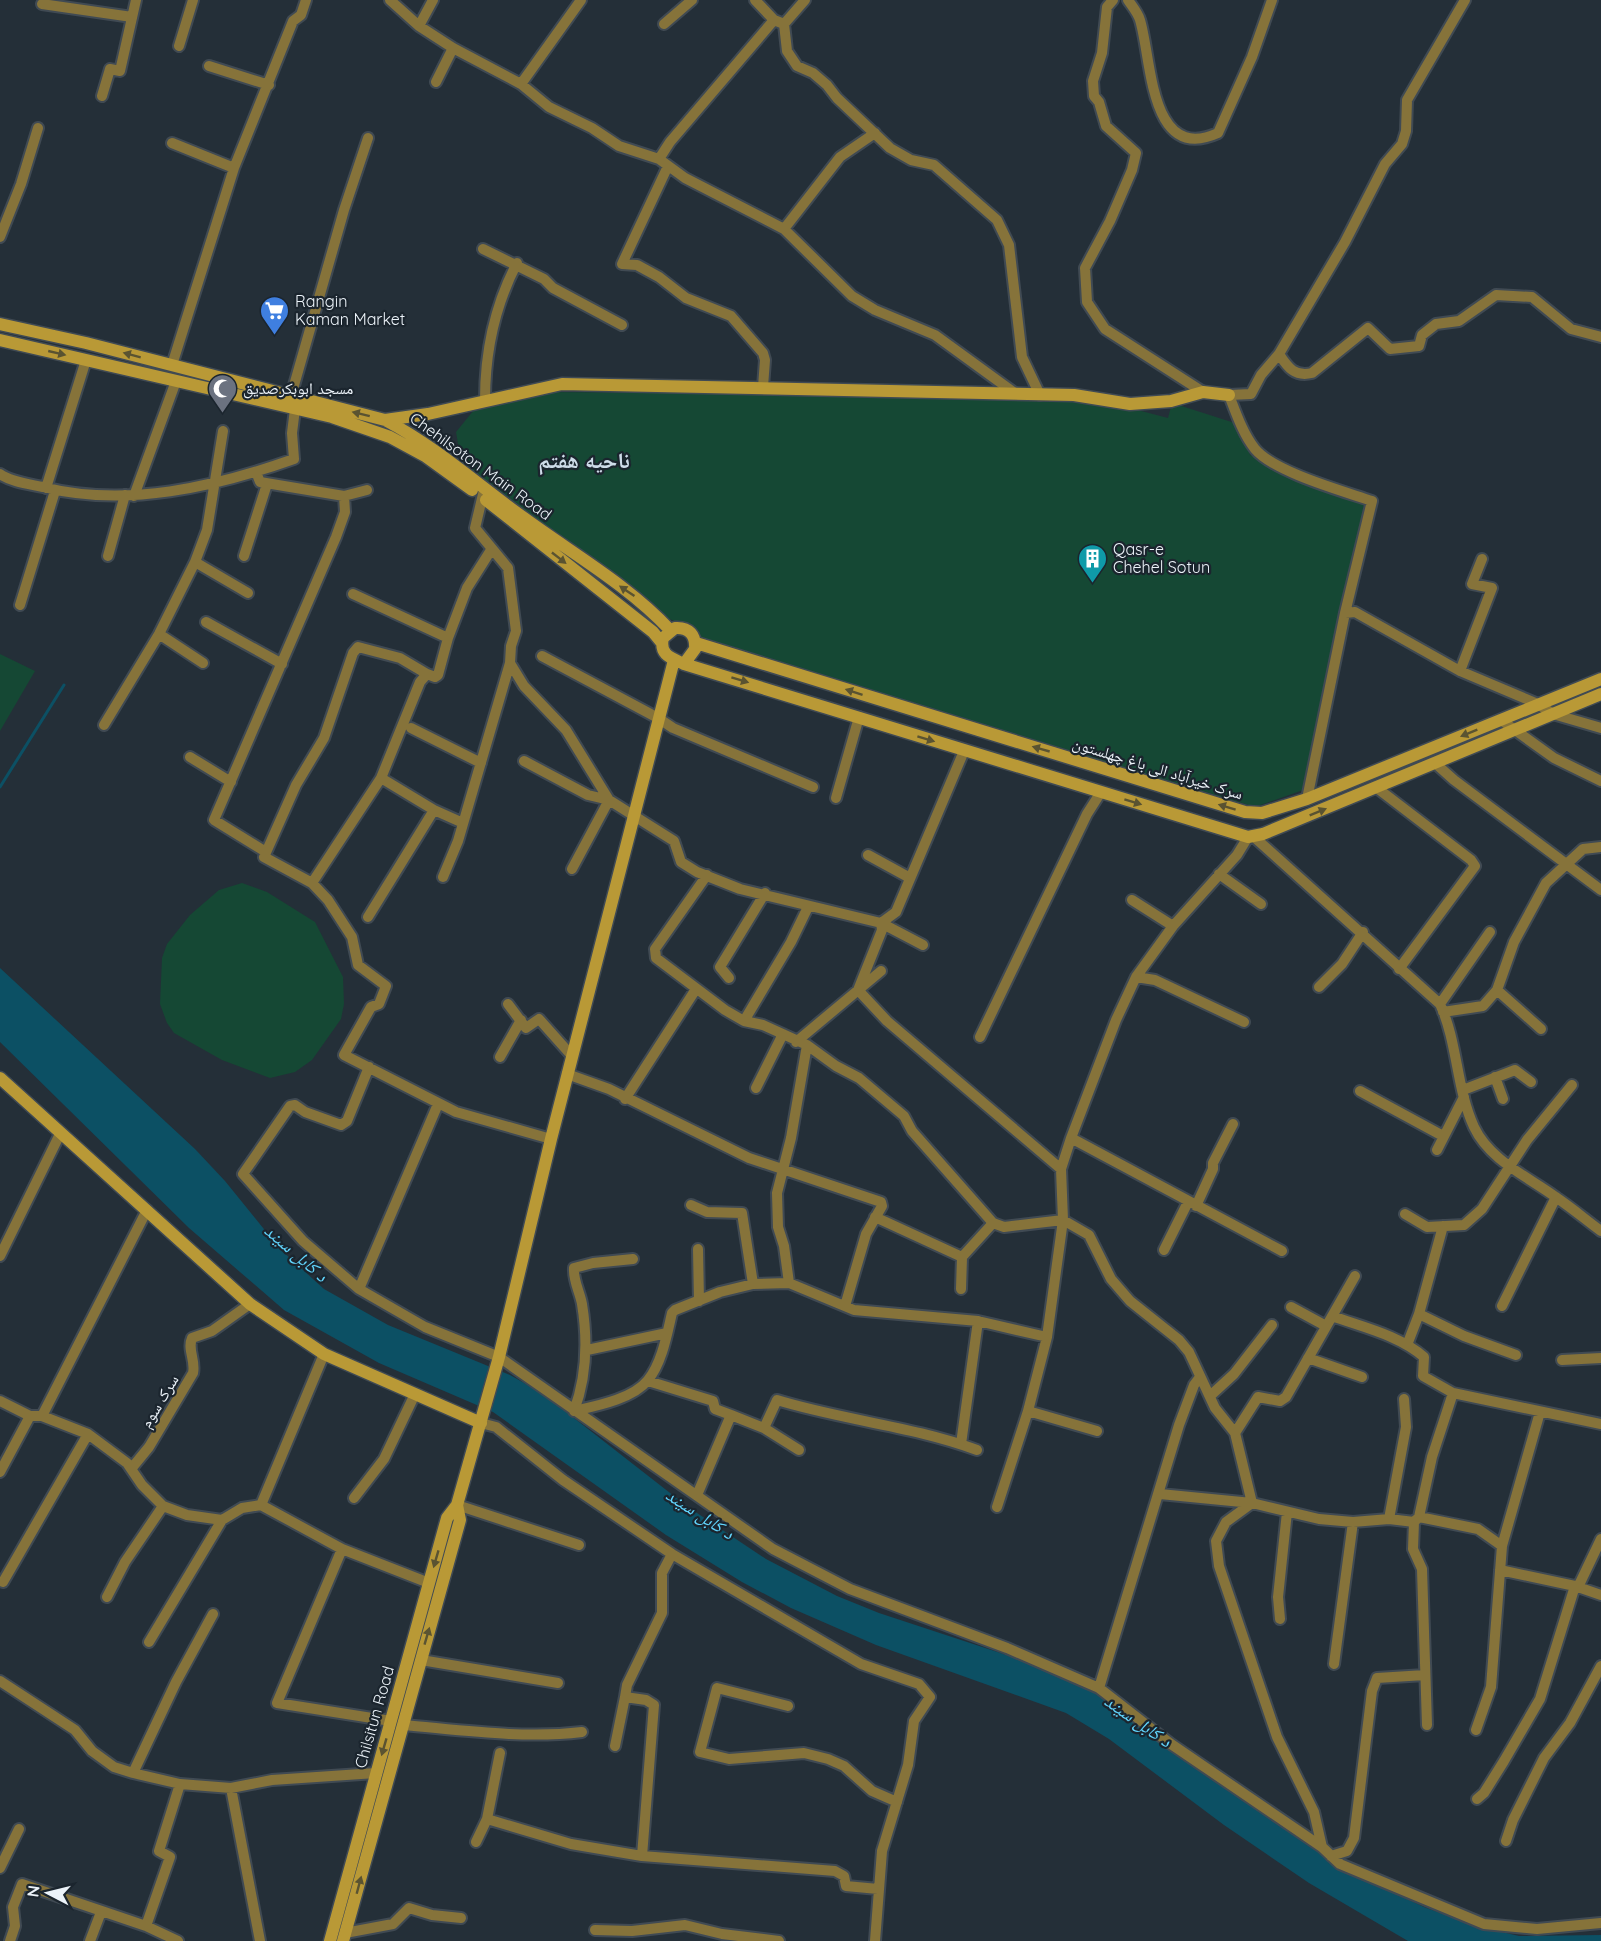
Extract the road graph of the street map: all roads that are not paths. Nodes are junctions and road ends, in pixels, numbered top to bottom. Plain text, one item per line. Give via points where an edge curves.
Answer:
1 (136, 0) edge
2 (193, 0) edge
3 (306, 0) edge
4 (390, 0) edge
5 (433, 0) edge
6 (581, 0) edge
7 (692, 0) edge
8 (755, 0) edge
9 (805, 0) edge
10 (1113, 0) edge
11 (1128, 0) edge
12 (1272, 0) edge
13 (1465, 0) edge
14 (42, 4) dead end
15 (132, 17) junction
16 (779, 22) junction
17 (664, 24) dead end
18 (419, 26) junction
19 (179, 46) dead end
20 (453, 48) junction
21 (209, 66) dead end
22 (436, 82) dead end
23 (521, 84) junction
24 (269, 85) junction
25 (102, 96) dead end
26 (38, 128) dead end
27 (875, 133) junction
28 (369, 138) dead end
29 (172, 143) dead end
30 (664, 163) junction
31 (234, 168) junction
32 (784, 229) junction
33 (0, 237) edge
34 (483, 249) dead end
35 (517, 263) junction
36 (0, 324) edge
37 (622, 325) dead end
38 (1601, 337) edge
39 (0, 340) edge
40 (1279, 354) junction
41 (86, 360) junction
42 (172, 365) junction
43 (176, 381) junction
44 (763, 387) junction
45 (1203, 392) junction
46 (1017, 395) junction
47 (1040, 395) junction
48 (1229, 395) junction
49 (291, 396) junction
50 (485, 400) junction
51 (295, 409) junction
52 (428, 414) junction
53 (385, 420) junction
54 (223, 431) dead end
55 (417, 436) junction
56 (256, 472) junction
57 (1, 477) edge
58 (214, 484) junction
59 (267, 484) junction
60 (50, 490) junction
61 (366, 490) dead end
62 (483, 493) junction
63 (129, 496) junction
64 (344, 496) junction
65 (491, 550) junction
66 (108, 555) dead end
67 (244, 556) dead end
68 (1482, 559) dead end
69 (195, 562) junction
70 (248, 593) dead end
71 (353, 594) dead end
72 (20, 605) dead end
73 (1345, 613) junction
74 (206, 622) dead end
75 (670, 630) junction
76 (159, 634) junction
77 (448, 638) junction
78 (662, 643) junction
79 (696, 643) junction
80 (542, 656) dead end
81 (679, 662) junction
82 (202, 663) dead end
83 (510, 663) junction
84 (282, 664) junction
85 (1460, 671) junction
86 (427, 674) junction
87 (1601, 679) edge
88 (1601, 694) edge
89 (1538, 704) junction
90 (1554, 714) junction
91 (859, 717) junction
92 (658, 718) junction
93 (1501, 720) junction
94 (104, 724) dead end
95 (411, 728) dead end
96 (1601, 728) edge
97 (1513, 730) junction
98 (964, 750) junction
99 (190, 757) dead end
100 (524, 761) dead end
101 (481, 763) junction
102 (1435, 763) junction
103 (381, 778) junction
104 (1601, 781) edge
105 (231, 782) junction
106 (813, 786) dead end
107 (1377, 788) junction
108 (1101, 792) junction
109 (836, 798) dead end
110 (1307, 799) junction
111 (609, 800) junction
112 (434, 810) junction
113 (634, 816) junction
114 (463, 823) junction
115 (1250, 837) junction
116 (1600, 848) edge
117 (266, 852) junction
118 (868, 855) dead end
119 (1567, 865) junction
120 (572, 869) dead end
121 (1219, 874) junction
122 (707, 875) junction
123 (443, 877) dead end
124 (910, 879) junction
125 (312, 883) junction
126 (1601, 890) edge
127 (765, 893) junction
128 (1132, 900) dead end
129 (1261, 904) dead end
130 (808, 907) junction
131 (368, 917) dead end
132 (881, 923) junction
133 (1173, 926) junction
134 (1363, 932) junction
135 (1490, 932) dead end
136 (922, 945) dead end
137 (1399, 969) junction
138 (881, 971) dead end
139 (1136, 977) junction
140 (729, 978) dead end
141 (1319, 987) dead end
142 (696, 989) junction
143 (858, 990) junction
144 (1497, 990) junction
145 (508, 1004) dead end
146 (1442, 1008) junction
147 (521, 1020) junction
148 (744, 1021) junction
149 (1244, 1022) dead end
150 (1541, 1029) dead end
151 (783, 1035) junction
152 (980, 1037) dead end
153 (801, 1044) junction
154 (572, 1056) junction
155 (500, 1057) dead end
156 (369, 1067) junction
157 (567, 1074) junction
158 (1495, 1077) junction
159 (0, 1078) edge
160 (1531, 1082) dead end
161 (1572, 1085) dead end
162 (756, 1088) dead end
163 (1360, 1091) dead end
164 (1463, 1093) junction
165 (626, 1099) junction
166 (1503, 1099) dead end
167 (438, 1104) junction
168 (1233, 1124) dead end
169 (60, 1134) junction
170 (1443, 1136) junction
171 (1071, 1138) junction
172 (551, 1139) junction
173 (1437, 1150) dead end
174 (1510, 1167) junction
175 (1061, 1169) junction
176 (784, 1170) junction
177 (1556, 1197) junction
178 (691, 1204) dead end
179 (1192, 1204) junction
180 (147, 1210) junction
181 (1405, 1214) dead end
182 (875, 1217) junction
183 (1063, 1220) junction
184 (993, 1223) junction
185 (1443, 1226) junction
186 (1601, 1231) edge
187 (698, 1249) dead end
188 (1164, 1250) dead end
189 (1282, 1251) dead end
190 (0, 1256) edge
191 (962, 1257) junction
192 (633, 1259) dead end
193 (1355, 1276) dead end
194 (789, 1283) junction
195 (753, 1284) junction
196 (359, 1289) junction
197 (961, 1289) dead end
198 (699, 1301) junction
199 (250, 1304) junction
200 (845, 1306) junction
201 (1502, 1306) dead end
202 (1291, 1307) dead end
203 (1419, 1314) junction
204 (978, 1321) junction
205 (1329, 1321) junction
206 (1272, 1325) dead end
207 (667, 1333) junction
208 (1047, 1337) junction
209 (1407, 1345) junction
210 (587, 1350) junction
211 (324, 1354) junction
212 (1516, 1355) dead end
213 (1308, 1358) junction
214 (1601, 1358) edge
215 (1562, 1360) dead end
216 (498, 1361) junction
217 (1200, 1377) junction
218 (1362, 1377) dead end
219 (648, 1381) junction
220 (1453, 1393) junction
221 (415, 1394) junction
222 (1210, 1396) junction
223 (1404, 1399) dead end
224 (0, 1401) edge
225 (574, 1411) junction
226 (1028, 1412) junction
227 (1540, 1412) junction
228 (731, 1415) junction
229 (30, 1416) junction
230 (42, 1416) junction
231 (483, 1417) junction
232 (1601, 1424) edge
233 (764, 1428) junction
234 (1097, 1431) dead end
235 (1235, 1432) junction
236 (88, 1434) junction
237 (961, 1444) junction
238 (799, 1450) dead end
239 (977, 1450) dead end
240 (131, 1469) junction
241 (0, 1472) edge
242 (1160, 1494) junction
243 (697, 1495) junction
244 (354, 1498) dead end
245 (1252, 1503) junction
246 (261, 1505) junction
247 (457, 1505) junction
248 (163, 1506) junction
249 (997, 1507) dead end
250 (1287, 1512) junction
251 (1389, 1519) junction
252 (222, 1520) junction
253 (1417, 1520) junction
254 (1353, 1522) junction
255 (1601, 1539) edge
256 (579, 1545) dead end
257 (1502, 1546) junction
258 (342, 1549) junction
259 (672, 1554) junction
260 (1500, 1570) junction
261 (3, 1582) dead end
262 (429, 1583) junction
263 (1575, 1586) junction
264 (1601, 1595) edge
265 (107, 1597) dead end
266 (213, 1614) dead end
267 (1280, 1619) dead end
268 (149, 1642) dead end
269 (421, 1660) junction
270 (1334, 1664) dead end
271 (1601, 1666) edge
272 (1425, 1675) junction
273 (0, 1680) edge
274 (558, 1683) dead end
275 (1099, 1688) junction
276 (625, 1696) junction
277 (788, 1706) dead end
278 (397, 1723) junction
279 (1427, 1725) dead end
280 (1476, 1730) dead end
281 (582, 1732) dead end
282 (615, 1746) dead end
283 (500, 1753) dead end
284 (133, 1773) junction
285 (376, 1773) junction
286 (180, 1784) junction
287 (231, 1788) junction
288 (1477, 1799) dead end
289 (897, 1802) junction
290 (487, 1819) junction
291 (19, 1829) dead end
292 (1506, 1841) dead end
293 (476, 1842) dead end
294 (1322, 1847) junction
295 (642, 1856) junction
296 (1331, 1856) junction
297 (0, 1868) edge
298 (878, 1889) junction
299 (101, 1912) junction
300 (461, 1918) dead end
301 (1601, 1923) edge
302 (146, 1926) junction
303 (595, 1930) dead end
304 (344, 1937) edge
305 (722, 1937) edge
306 (10, 1941) edge
307 (90, 1941) edge
308 (178, 1941) edge
309 (260, 1941) edge
310 (330, 1941) edge
311 (779, 1941) edge
312 (874, 1941) edge

1 - 15 street
2 - 19 street
3 - 24 street via 301,15 293,21
4 - 18 street
5 - 18 street
6 - 23 street
7 - 17 street
8 - 16 street
9 - 16 street
10 - 45 street via 1107,7 1098,73 1093,81 1094,96 1106,126 1136,153 1110,221 1085,268 1087,302 1105,329
11 - 12 street via 1140,17 1156,102 1169,127 1194,138 1218,133
13 - 40 street via 1407,100 1402,144 1385,164 1345,242
14 - 15 street
15 - 25 street via 120,71 110,69
16 - 27 street via 787,51 798,66 827,85
16 - 30 street via 670,142
18 - 20 street
20 - 22 street
20 - 23 street
21 - 24 street
23 - 30 street via 549,107 619,146
24 - 31 street
26 - 33 street
27 - 32 street via 840,157
27 - 47 street via 911,160 934,165 997,220 1008,245 1022,357
28 - 49 street via 344,210
29 - 31 street
30 - 32 street via 685,178
30 - 44 street via 622,264 638,265 686,298 731,316 763,353
31 - 42 street
32 - 46 street via 852,296 935,335
34 - 35 street
35 - 37 street
35 - 50 street via 491,329
42 -> 36 main road, Chehilsoton Main Road
38 - 40 street via 1571,329 1532,297 1496,295 1459,321 1436,324 1422,335 1419,346 1390,349 1368,328 1312,373 1302,375 1292,372
39 -> 41 main road, Chehilsoton Main Road
40 - 48 street via 1251,394
41 - 43 main road, Chehilsoton Main Road
41 - 60 street
42 - 49 main road, Chehilsoton Main Road
43 - 51 main road, Chehilsoton Main Road
43 - 63 street
44 - 46 main road
44 - 50 main road via 562,384
45 - 47 main road via 1130,404 1074,395
45 - 48 main road
46 - 47 main road
48 - 73 street via 1256,450 1279,466 1372,501
53 -> 49 main road, Chehilsoton Main Road
50 - 52 main road
51 - 56 street via 294,459
51 - 62 main road, Chehilsoton Main Road via 390,437
52 - 53 main road
52 - 55 main road
53 - 55 main road, Chehilsoton Main Road
54 - 58 street
55 - 62 main road, Chehilsoton Main Road
56 - 58 street
56 - 59 street via 260,482
57 - 60 street
58 - 63 street
58 - 69 street via 207,531
59 - 64 street
59 - 67 street
60 - 63 street
60 - 72 street
61 - 64 street
62 - 65 street via 475,528
75 -> 62 main road, Chehilsoton Main Road via 637,598
62 -> 78 main road, Chehilsoton Main Road
63 - 66 street
64 - 84 street via 345,512 336,537
65 - 77 street via 467,588
65 - 83 street via 508,568 516,631
68 - 85 street via 1472,584 1492,588
69 - 70 street
69 - 76 street
71 - 77 street
73 - 85 street via 1355,612
73 - 110 street
74 - 84 street
75 - 78 main road
75 - 79 main road via 686,629
76 - 82 street
76 - 94 street
77 - 86 street via 438,675
78 - 81 main road via 664,653
79 - 81 main road via 693,654
110 -> 79 main road, سرک خیرآباد الی باغ چهلستون via 1262,813 1245,812
80 - 92 street
81 -> 91 main road
81 - 92 main road, Chilsitun Road
83 - 101 street
83 - 111 street via 524,686 566,730
84 - 105 street
85 - 89 street
86 - 103 street via 420,682
86 - 117 street via 400,658 358,647 324,738 296,785
87 - 89 main road, سرک خیرآباد الی باغ چهلستون
88 - 90 main road
89 - 90 street
89 - 93 main road, سرک خیرآباد الی باغ چهلستون
90 - 96 street
90 - 97 main road
91 -> 98 main road
91 - 109 street
92 - 106 street via 673,728
92 - 113 main road, Chilsitun Road
93 - 97 street
93 -> 110 main road, سرک خیرآباد الی باغ چهلستون
95 - 101 street
97 - 102 main road
97 - 104 street via 1554,758
98 - 108 main road
98 - 124 street
99 - 105 street
100 - 111 street via 588,795
101 - 114 street
102 - 107 main road
102 - 119 street
103 - 112 street
103 - 125 street
105 - 117 street via 214,820
115 -> 107 main road
107 - 137 street via 1475,866
108 -> 115 main road
108 - 152 street via 1087,813
111 - 113 street
111 - 120 street
112 - 114 street
112 - 131 street
113 - 122 street via 674,841 681,862
113 - 154 main road, Chilsitun Road
114 - 123 street
115 - 121 street
115 - 134 street
116 - 119 street via 1582,849
117 - 125 street via 265,858
118 - 124 street
119 - 126 street
119 - 144 street via 1546,883 1514,942
121 - 129 street
121 - 133 street
122 - 127 street via 740,889
122 - 142 street via 654,954
124 - 132 street via 896,912
125 - 156 street via 352,937 358,965 386,986 379,1004 371,1007 345,1051 346,1057
127 - 130 street
127 - 140 street via 720,967
128 - 133 street
130 - 132 street
130 - 148 street via 792,942
132 - 136 street
132 - 143 street via 882,930
133 - 139 street
134 - 137 street
134 - 141 street via 1342,964
135 - 146 street
137 - 146 street
138 - 143 street
139 - 149 street via 1155,980
139 - 171 street
142 - 148 street
142 - 165 street
143 - 153 street
143 - 175 street via 887,1021
144 - 146 street via 1483,1006
144 - 150 street
145 - 147 street
146 - 164 street
147 - 154 street via 528,1029 539,1019
147 - 155 street
148 - 151 street
151 - 153 street
151 - 162 street
153 - 176 street
153 - 184 street via 859,1078 904,1116 912,1131
154 - 157 main road, Chilsitun Road
156 - 167 street
156 - 196 street via 347,1120 341,1125 290,1106 243,1174 303,1241
157 - 165 street
157 - 172 main road, Chilsitun Road
158 - 160 street via 1515,1070
158 - 164 street
158 - 166 street
159 - 169 main road
161 - 174 street
163 - 170 street
164 - 170 street
164 - 174 street via 1475,1128
165 - 176 street via 713,1142
167 - 172 street
167 - 196 street
168 - 179 street
169 - 180 main road
169 - 190 street
170 - 173 street
171 - 175 street
171 - 179 street
172 - 216 main road, Chilsitun Road
174 - 177 street
174 - 185 street via 1482,1209 1464,1225
175 - 183 street
176 - 182 street via 881,1202
176 - 194 street via 776,1208
177 - 186 street
177 - 201 street
178 - 195 street via 707,1212 742,1213
179 - 188 street
179 - 189 street
180 - 199 main road
180 - 230 street
181 - 185 street via 1422,1226
182 - 191 street
182 - 200 street
183 - 184 street via 1004,1227
183 - 208 street
183 - 217 street via 1089,1235 1111,1279 1130,1301 1179,1340
184 - 191 street
185 - 203 street
187 - 198 street
191 - 197 street
192 - 210 street via 574,1268
193 - 205 street
194 - 195 street
194 - 200 street
195 - 198 street
196 - 216 street via 425,1327
198 - 207 street via 672,1313
199 - 211 main road
199 - 240 street, سرک سوم via 212,1331 192,1338 189,1343 193,1373 149,1447
200 - 204 street
202 - 205 street
203 - 209 street
203 - 212 street
204 - 208 street
204 - 237 street
205 - 209 street
205 - 213 street
206 - 222 street via 1234,1374
207 - 210 street
207 - 219 street
208 - 226 street
209 - 220 street via 1424,1357 1423,1376
210 - 225 street via 583,1384
211 - 221 main road
211 - 246 street
213 - 218 street
213 - 235 street via 1286,1397 1280,1401 1258,1396
214 - 215 street
216 - 225 street
216 - 231 main road, Chilsitun Road
217 - 222 street
217 - 242 street via 1179,1425
219 - 225 street via 633,1392
219 - 228 street via 713,1401 715,1409
220 - 227 street
220 - 253 street
221 - 231 main road
221 - 244 street via 384,1459
222 - 235 street
223 - 251 street via 1406,1427
224 - 229 street
225 - 243 street
226 - 234 street
226 - 249 street
227 - 232 street
227 - 257 street
228 - 233 street
228 - 243 street
229 - 230 street
229 - 241 street
230 - 236 street
231 - 247 main road, Chilsitun Road
231 - 259 street via 563,1480
233 - 237 street via 777,1400
233 - 238 street
235 - 245 street
236 - 240 street
236 - 261 street
237 - 239 street
240 - 248 street
242 - 245 street
242 - 275 street
243 - 275 street via 773,1549 850,1588 1008,1648
245 - 250 street
245 - 294 street via 1226,1522 1216,1541 1219,1566 1277,1737 1314,1812
246 - 252 street via 242,1508
246 - 258 street
247 - 256 street
247 -> 262 main road, Chilsitun Road via 447,1518
269 -> 247 main road, Chilsitun Road via 460,1520
248 - 252 street via 186,1515
248 - 265 street via 125,1562
250 - 254 street
250 - 267 street via 1278,1597
251 - 253 street
251 - 254 street
252 - 268 street
253 - 257 street via 1479,1529
253 - 272 street via 1413,1549 1422,1569
254 - 270 street
255 - 263 street via 1579,1585
257 - 260 street
258 - 262 street
258 - 278 street via 277,1703
259 - 276 street via 662,1573 662,1613
259 - 289 street via 861,1664 919,1684 930,1697 914,1721
260 - 263 street
260 - 280 street via 1491,1687
262 - 278 main road, Chilsitun Road
263 - 264 street
263 - 288 street via 1540,1699
266 - 284 street
269 - 274 street
269 - 278 main road, Chilsitun Road
271 - 292 street via 1570,1723 1544,1758
272 - 279 street
272 - 296 street via 1377,1678 1372,1691 1354,1838 1347,1851
273 - 284 street via 75,1730 92,1751 114,1767
275 - 294 street via 1171,1744
276 - 282 street
276 - 295 street via 654,1705
277 - 289 street via 717,1688 700,1752 729,1759 804,1753 828,1758 844,1766 872,1791
278 - 281 street via 486,1732
278 -> 285 main road, Chilsitun Road
304 -> 278 main road, Chilsitun Road
283 - 290 street
284 - 286 street
285 - 287 street via 272,1780
285 - 310 main road, Chilsitun Road
286 - 287 street
286 - 302 street via 159,1851 170,1857
287 - 309 street
289 - 298 street via 882,1851
290 - 293 street
290 - 295 street via 571,1844
291 - 297 street
294 - 296 street
295 - 298 street via 835,1871 844,1876 846,1886
296 - 301 street via 1340,1864 1484,1924 1537,1929
298 - 312 street
299 - 302 street
299 - 306 street via 22,1884 13,1907 15,1926
299 - 307 street
300 - 304 street via 409,1908 393,1924
302 - 308 street
303 - 305 street via 632,1931 685,1925
305 - 311 street

